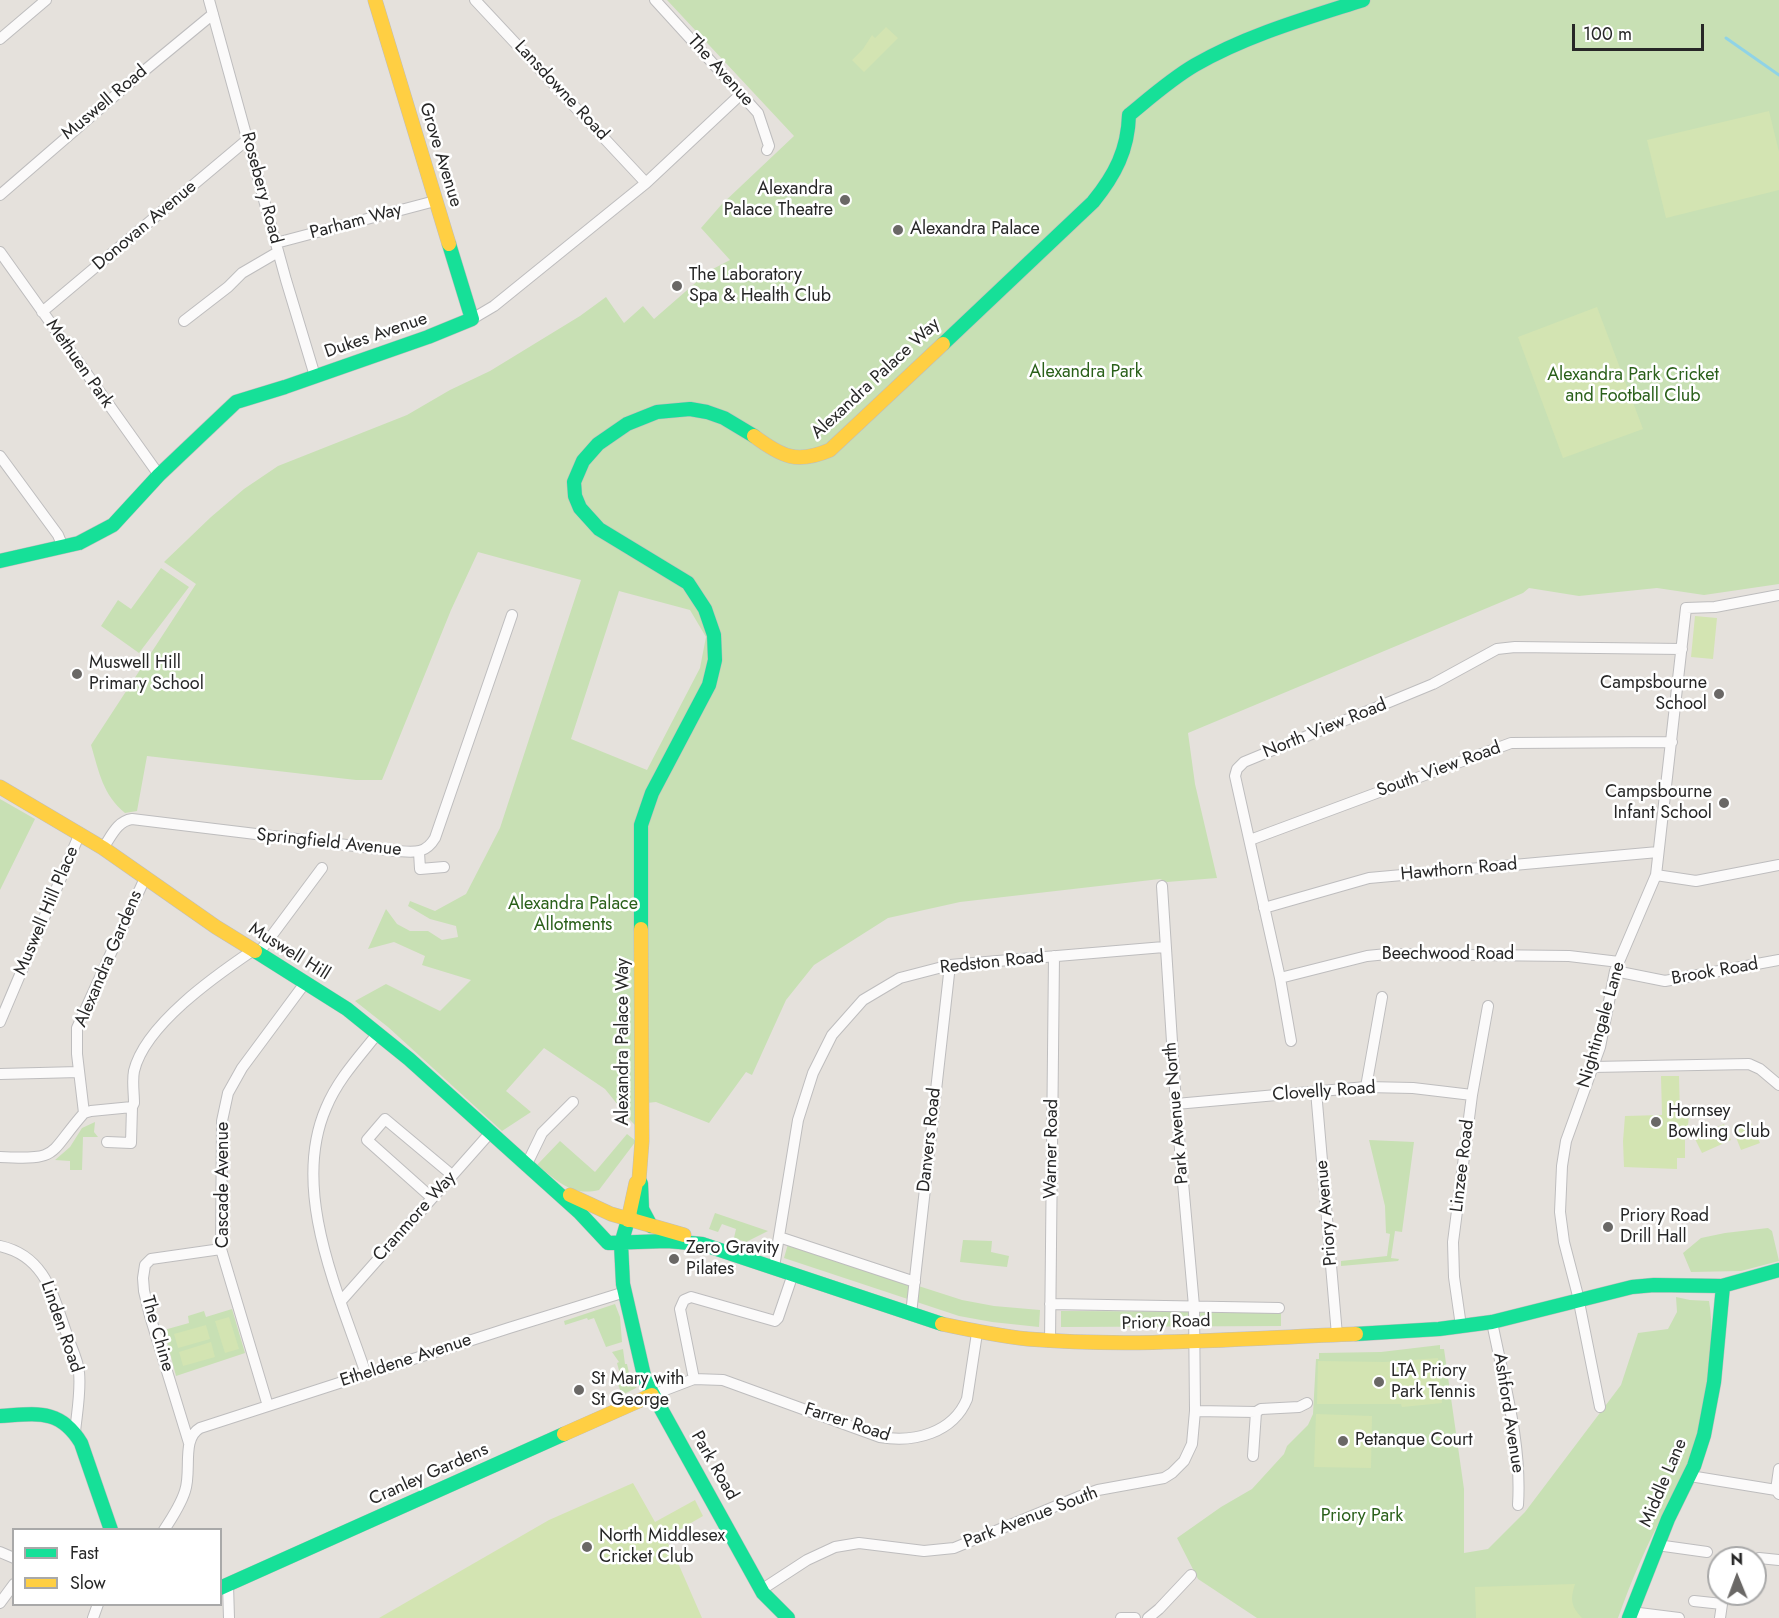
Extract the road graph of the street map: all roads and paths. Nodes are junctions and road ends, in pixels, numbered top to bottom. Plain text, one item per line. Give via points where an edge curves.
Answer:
1 (46, 0) edge
2 (209, 0) edge
3 (375, 0) edge
4 (475, 0) edge
5 (655, 0) edge
6 (1363, 0) edge
7 (213, 14) junction
8 (0, 39) edge
9 (741, 94) junction
10 (248, 139) junction
11 (767, 150) dead end
12 (646, 183) junction
13 (2, 189) edge
14 (435, 201) junction
15 (277, 248) junction
16 (0, 252) edge
17 (42, 312) junction
18 (472, 319) junction
19 (184, 321) dead end
20 (315, 376) junction
21 (0, 456) edge
22 (159, 475) junction
23 (63, 548) junction
24 (0, 561) edge
25 (1779, 595) edge
26 (512, 615) dead end
27 (1682, 649) junction
28 (1672, 742) junction
29 (0, 787) edge
30 (80, 833) junction
31 (1250, 840) junction
32 (103, 848) junction
33 (419, 852) junction
34 (1658, 852) junction
35 (1779, 865) edge
36 (444, 867) dead end
37 (322, 868) dead end
38 (1656, 875) junction
39 (145, 878) junction
40 (1162, 886) dead end
41 (1264, 908) junction
42 (1164, 947) junction
43 (255, 952) junction
44 (1054, 956) junction
45 (1779, 960) edge
46 (950, 965) junction
47 (1617, 967) junction
48 (1280, 978) junction
49 (305, 983) junction
50 (1382, 997) dead end
51 (1488, 1006) dead end
52 (0, 1022) edge
53 (378, 1033) junction
54 (1291, 1041) dead end
55 (1593, 1067) junction
56 (79, 1072) junction
57 (0, 1074) edge
58 (1779, 1085) edge
59 (1366, 1087) junction
60 (1316, 1091) junction
61 (1473, 1095) junction
62 (573, 1102) dead end
63 (1176, 1104) junction
64 (132, 1107) junction
65 (84, 1113) junction
66 (490, 1133) junction
67 (107, 1142) dead end
68 (0, 1156) edge
69 (639, 1160) junction
70 (526, 1166) junction
71 (452, 1175) junction
72 (538, 1176) junction
73 (639, 1180) junction
74 (432, 1198) junction
75 (583, 1203) junction
76 (622, 1218) junction
77 (651, 1226) junction
78 (779, 1238) junction
79 (616, 1239) junction
80 (664, 1241) junction
81 (702, 1244) junction
82 (0, 1246) edge
83 (221, 1249) junction
84 (774, 1268) junction
85 (1779, 1270) edge
86 (793, 1274) junction
87 (915, 1282) junction
88 (621, 1286) junction
89 (1723, 1286) junction
90 (341, 1301) junction
91 (1578, 1301) junction
92 (1050, 1304) junction
93 (1194, 1306) junction
94 (1279, 1308) dead end
95 (911, 1314) junction
96 (1492, 1322) junction
97 (1461, 1326) junction
98 (976, 1333) junction
99 (1337, 1335) junction
100 (1194, 1340) junction
101 (1050, 1342) junction
102 (366, 1374) junction
103 (694, 1379) junction
104 (652, 1395) junction
105 (1307, 1403) dead end
106 (268, 1406) junction
107 (1600, 1407) dead end
108 (1194, 1411) junction
109 (1256, 1412) junction
110 (0, 1416) edge
111 (75, 1432) junction
112 (190, 1440) junction
113 (1253, 1456) dead end
114 (1779, 1469) edge
115 (1690, 1476) junction
116 (1777, 1492) edge
117 (1518, 1505) dead end
118 (110, 1528) edge
119 (165, 1528) edge
120 (1657, 1545) junction
121 (1707, 1552) dead end
122 (1191, 1575) dead end
123 (224, 1586) edge
124 (12, 1587) edge
125 (761, 1590) junction
126 (1694, 1601) dead end
127 (0, 1603) edge
128 (1630, 1615) edge
129 (229, 1618) edge
130 (788, 1618) edge
131 (1121, 1618) edge
132 (1136, 1618) edge
133 (1148, 1618) edge
134 (1680, 1618) edge
135 (1720, 1618) edge

1 - 8 street
2 - 7 street, Rosebery Road
3 - 14 street, Grove Avenue
4 - 12 street, Lansdowne Road
5 - 9 street, The Avenue
6 - 69 street, Alexandra Palace Way via 1251,38 1197,64 1155,92 1128,115 1127,142 1120,165 1093,202 830,450 808,458 792,458 726,418 681,409 626,423 592,449 580,466 574,493 582,514 602,531 687,583 706,611 716,643 709,685 647,803 641,825 643,1117
7 - 10 street, Rosebery Road
7 - 13 street, Muswell Road
9 - 11 street, The Avenue via 758,113
9 - 12 street, Dukes Avenue
10 - 15 street, Rosebery Road
10 - 17 street, Donovan Avenue
12 - 18 street, Dukes Avenue via 494,306
14 - 15 street, Parham Way
14 - 18 street, Grove Avenue
15 - 19 street, Parham Way
15 - 20 street, Rosebery Road
16 - 17 street, Methuen Park
17 - 22 street, Methuen Park
18 - 20 street, Dukes Avenue
20 - 22 street, Dukes Avenue via 236,402
21 - 23 street via 58,535
22 - 23 street, Dukes Avenue via 113,525
23 - 24 street, Dukes Avenue
25 - 27 street, Nightingale Lane via 1715,607 1686,608
26 - 33 street, Springfield Avenue via 435,838
27 - 28 street, Nightingale Lane
27 - 31 street, North View Road via 1497,649 1433,684 1244,762 1235,776
28 - 31 street, South View Road via 1511,743
28 - 34 street, Nightingale Lane
29 - 30 street, Muswell Hill
30 - 32 street, Muswell Hill
30 - 52 street, Muswell Hill Place
31 - 41 street, North View Road
32 - 33 street, Springfield Avenue via 119,824 132,819
32 - 39 street, Muswell Hill
33 - 36 street via 420,869
34 - 38 street, Nightingale Lane
34 - 41 street, Hawthorn Road via 1369,878
35 - 38 street via 1696,881
37 - 43 street
38 - 47 street, Nightingale Lane
39 - 43 street, Muswell Hill
39 - 56 street, Alexandra Gardens via 79,1020
40 - 42 street, Park Avenue North
41 - 48 street, North View Road
42 - 44 street, Redston Road
42 - 63 street, Park Avenue North
43 - 49 street, Muswell Hill
43 - 64 street via 205,983 156,1032 141,1052 134,1073
44 - 46 street, Redston Road
44 - 92 street, Warner Road
45 - 47 street, Brook Road via 1665,981
46 - 78 street, Redston Road via 900,978 863,1000 832,1035 813,1073 798,1120
46 - 87 street, Danvers Road
47 - 48 street, Beechwood Road via 1569,956 1387,954
47 - 55 street, Nightingale Lane
48 - 54 street, North View Road
49 - 53 street, Muswell Hill
49 - 83 street, Cascade Avenue via 242,1068 228,1094 222,1121
50 - 59 street
51 - 61 street, Linzee Road
53 - 66 street, Muswell Hill
53 - 90 street via 340,1080 325,1109 316,1142 314,1193 321,1243
55 - 58 street via 1749,1064 1760,1068
55 - 91 street, Nightingale Lane via 1566,1141 1562,1166 1560,1212
56 - 57 street
56 - 65 street, Alexandra Gardens
59 - 60 street, Clovelly Road
59 - 61 street, Clovelly Road
60 - 63 street, Clovelly Road
60 - 99 street, Priory Avenue
61 - 97 street, Linzee Road via 1454,1242
62 - 70 street via 542,1133
63 - 93 street, Park Avenue North
64 - 65 street
64 - 67 street via 131,1143
65 - 68 street via 54,1152 35,1158
66 - 70 street, Muswell Hill
66 - 71 street, Cranmore Way
69 - 73 street, Alexandra Palace Way
69 - 76 street, Alexandra Palace Way
70 - 72 street, Muswell Hill
71 - 74 street, Cranmore Way
71 - 74 street via 386,1119 367,1140
72 - 75 street, Muswell Hill
72 - 79 street, Muswell Hill
73 - 76 street, Alexandra Palace Way
73 - 77 street via 642,1209
74 - 90 street, Cranmore Way
75 - 76 street, Muswell Hill
75 - 79 street
76 - 77 street, Muswell Hill
76 - 79 street, Park Road
77 - 81 street, Muswell Hill
78 - 84 street, Redston Road
78 - 87 street
79 - 80 street, Priory Road via 639,1245
79 - 88 street, Park Road
80 - 81 street, Priory Road
80 - 88 street via 638,1253
81 - 84 street, Priory Road
82 - 111 street, Linden Road via 32,1262 49,1282 79,1370
83 - 106 street, Cascade Avenue
83 - 112 street, The Chine via 152,1259 145,1265 143,1278 150,1316
84 - 86 street, Priory Road
85 - 89 street, Priory Road
86 - 95 street, Priory Road
86 - 103 street via 775,1321 692,1298 684,1300 680,1309
87 - 95 street, Danvers Road
88 - 102 street, Etheldene Avenue
88 - 104 street, Park Road
89 - 91 street, Priory Road via 1649,1285
89 - 115 street, Middle Lane via 1710,1412
90 - 102 street
91 - 96 street, Priory Road
91 - 107 street, Nightingale Lane
92 - 93 street, Priory Road
92 - 101 street, Warner Road
93 - 94 street, Priory Road
93 - 100 street, Park Avenue North
95 - 98 street, Priory Road
96 - 97 street, Priory Road
96 - 117 street, Ashford Avenue via 1518,1449
97 - 99 street, Priory Road
98 - 101 street, Priory Road
98 - 103 street, Farrer Road via 964,1407 944,1427 918,1438 880,1437 734,1383
99 - 100 street, Priory Road
100 - 101 street, Priory Road
100 - 108 street, Park Avenue South
102 - 106 street, Etheldene Avenue
103 - 104 street, Farrer Road
104 - 123 street, Cranley Gardens
104 - 125 street, Park Road
105 - 109 street
106 - 112 street, Etheldene Avenue via 200,1428
108 - 109 street
108 - 125 street, Park Avenue South via 1189,1454 1179,1468 1164,1478 1098,1490 954,1548 924,1551 845,1544 825,1550
109 - 113 street
110 - 111 street via 56,1416
111 - 118 street
112 - 119 street, The Chine via 185,1492
114 - 116 street
115 - 116 street
115 - 120 street, Middle Lane
120 - 121 street
120 - 128 street, Middle Lane
122 - 133 street
123 - 129 street
124 - 127 street
125 - 130 street, Park Road
126 - 135 street via 1722,1604
128 - 134 street
131 - 132 street

